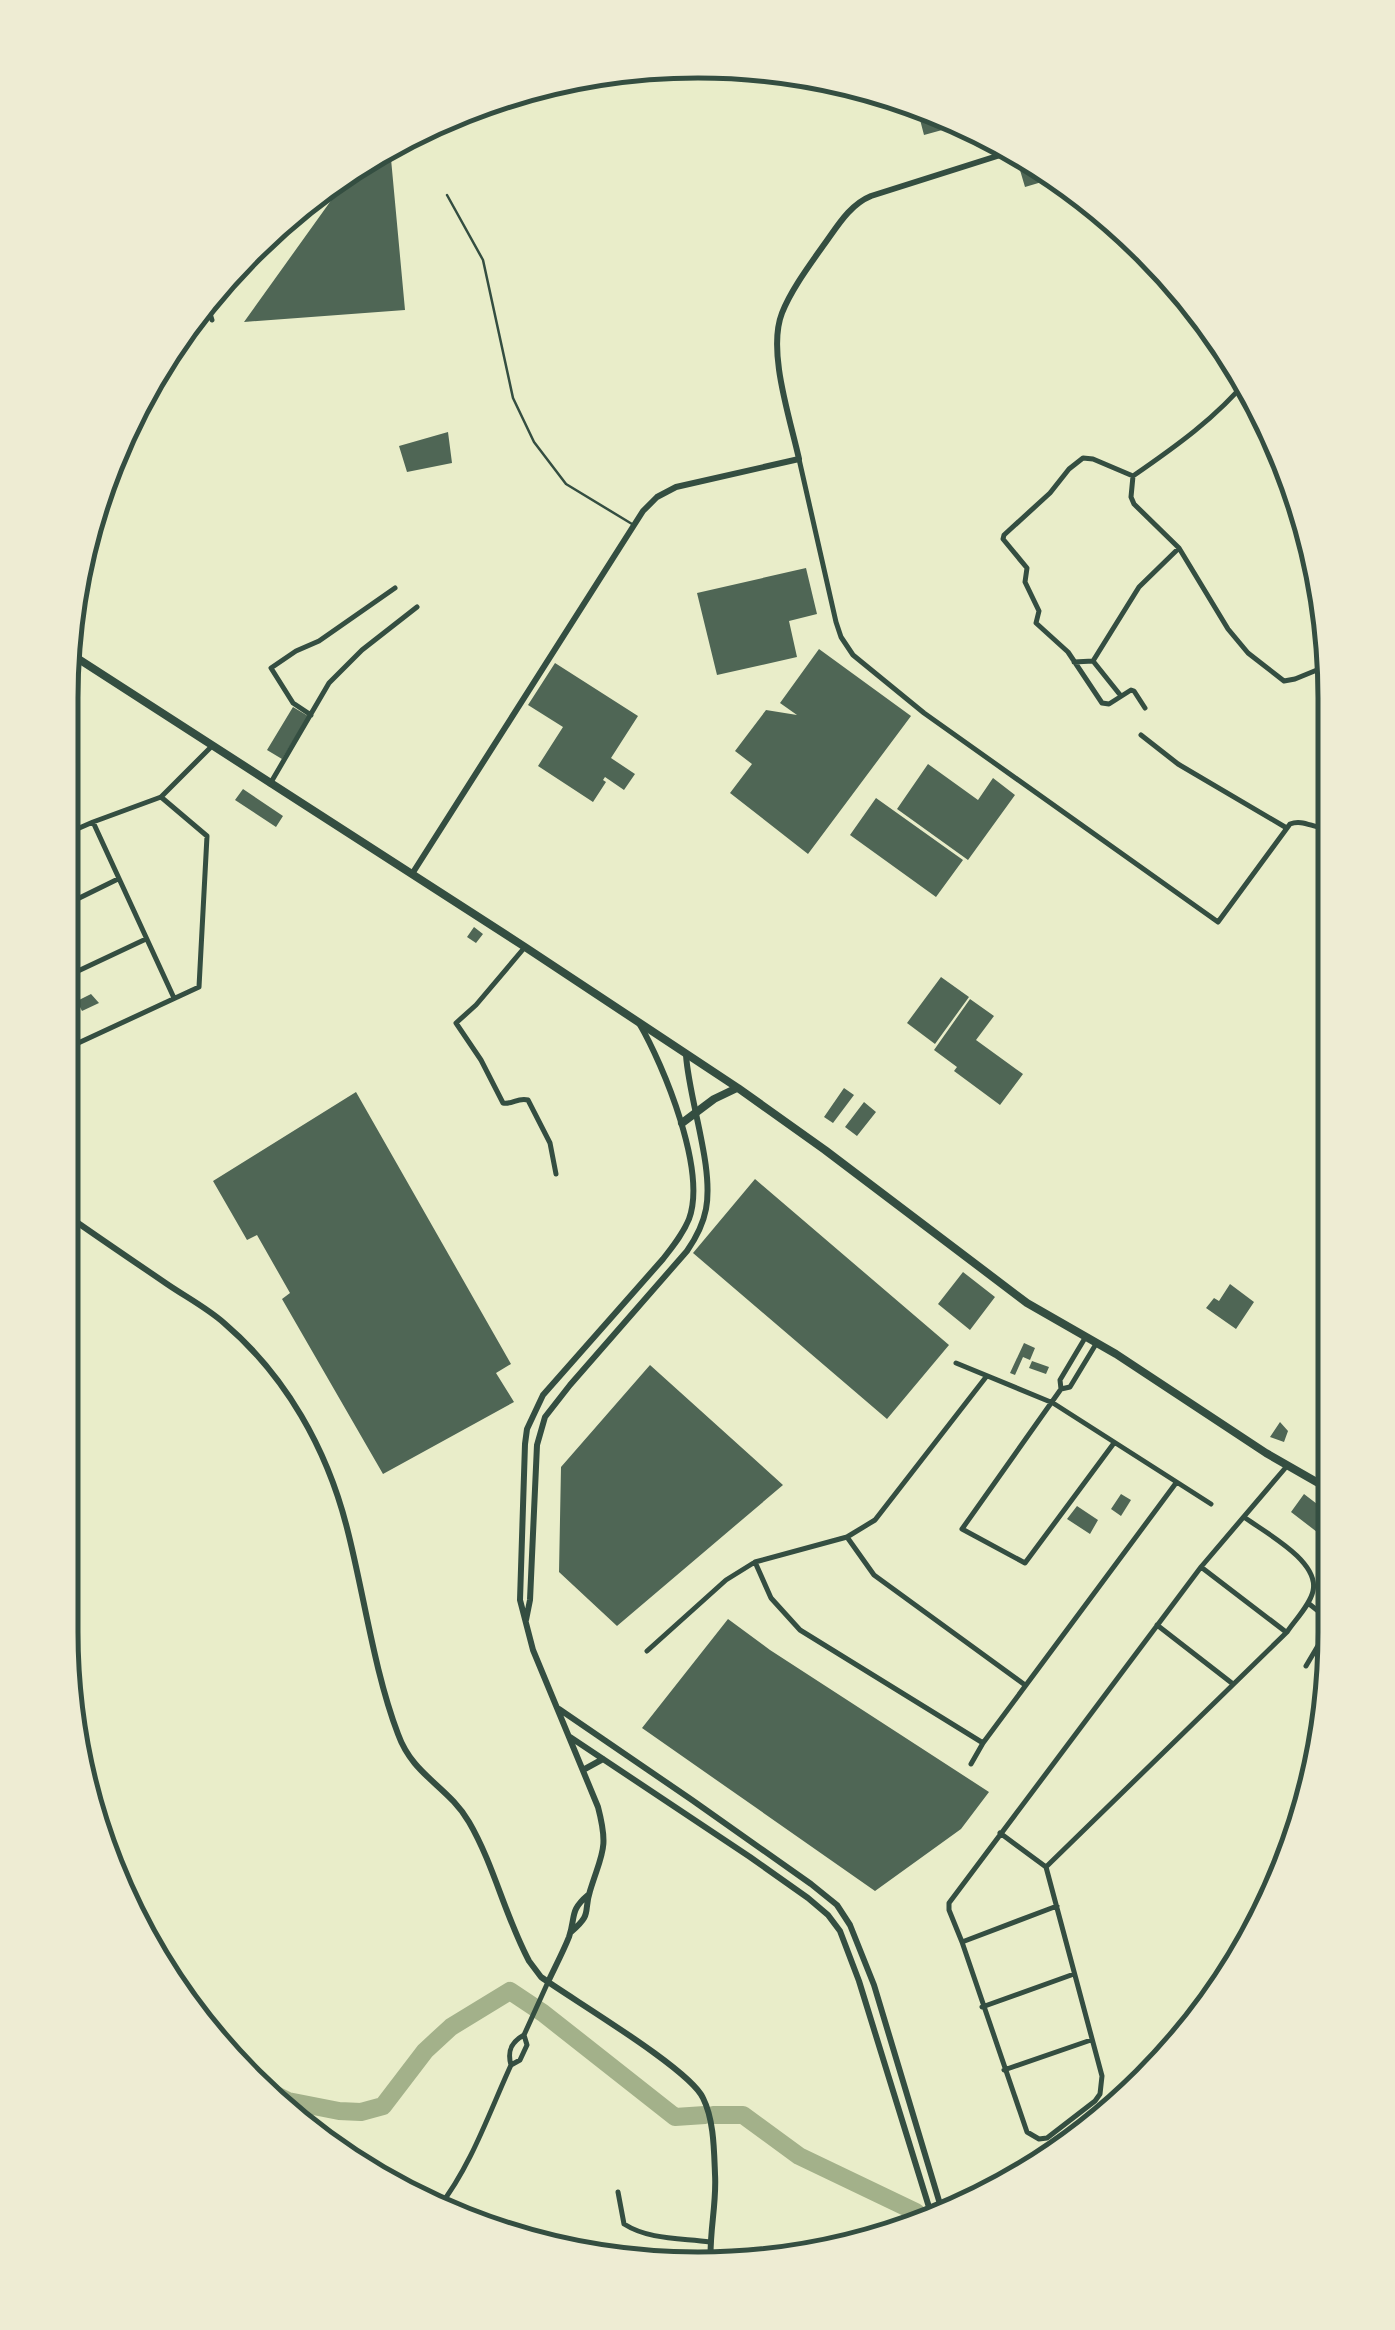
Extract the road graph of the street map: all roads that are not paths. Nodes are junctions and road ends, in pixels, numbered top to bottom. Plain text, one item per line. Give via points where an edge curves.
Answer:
1 (999, 156) edge
2 (447, 195) dead end
3 (210, 315) edge
4 (212, 320) dead end
5 (1236, 392) edge
6 (799, 459) junction
7 (1133, 476) junction
8 (633, 524) junction
9 (1179, 548) junction
10 (395, 588) dead end
11 (417, 607) dead end
12 (79, 659) edge
13 (1094, 661) junction
14 (1074, 662) junction
15 (1317, 670) edge
16 (1121, 696) junction
17 (1145, 708) dead end
18 (310, 715) junction
19 (1140, 736) dead end
20 (212, 746) junction
21 (270, 784) junction
22 (161, 797) junction
23 (93, 822) junction
24 (1286, 828) junction
25 (78, 829) edge
26 (1318, 829) edge
27 (412, 874) junction
28 (118, 879) junction
29 (78, 898) edge
30 (146, 939) junction
31 (525, 947) junction
32 (78, 971) edge
33 (174, 998) junction
34 (638, 1022) junction
35 (78, 1044) edge
36 (686, 1055) junction
37 (738, 1088) junction
38 (695, 1114) junction
39 (682, 1122) junction
40 (556, 1174) dead end
41 (78, 1223) edge
42 (1085, 1338) junction
43 (1096, 1344) junction
44 (1071, 1361) junction
45 (956, 1363) dead end
46 (1082, 1368) junction
47 (986, 1377) junction
48 (1062, 1389) junction
49 (1052, 1403) junction
50 (1114, 1443) junction
51 (1287, 1466) junction
52 (1176, 1483) junction
53 (1318, 1483) edge
54 (1211, 1504) dead end
55 (1244, 1516) junction
56 (847, 1538) junction
57 (755, 1562) junction
58 (1201, 1568) junction
59 (1308, 1602) junction
60 (1318, 1610) edge
61 (526, 1622) junction
62 (1156, 1626) junction
63 (1287, 1632) junction
64 (1317, 1647) edge
65 (647, 1650) dead end
66 (1306, 1666) dead end
67 (1233, 1684) junction
68 (1025, 1686) junction
69 (555, 1706) junction
70 (569, 1736) junction
71 (983, 1743) junction
72 (627, 1755) junction
73 (602, 1759) junction
74 (970, 1764) dead end
75 (618, 1769) junction
76 (583, 1770) junction
77 (1000, 1833) junction
78 (758, 1846) junction
79 (750, 1857) junction
80 (1046, 1867) junction
81 (588, 1894) junction
82 (837, 1906) junction
83 (1056, 1906) junction
84 (828, 1915) junction
85 (571, 1932) junction
86 (962, 1942) junction
87 (1074, 1974) junction
88 (548, 1982) junction
89 (982, 2006) junction
90 (524, 2035) junction
91 (1092, 2040) junction
92 (510, 2066) junction
93 (1004, 2070) junction
94 (618, 2192) dead end
95 (445, 2198) edge
96 (939, 2203) edge
97 (929, 2207) edge
98 (710, 2242) junction
99 (711, 2252) edge

1 - 6 street via 860,200 814,258 776,335
2 - 8 lane via 484,260 513,398 534,442 566,484
3 - 4 street
5 - 7 street
6 - 8 street via 676,488 657,497
6 - 24 street via 840,638 924,713 1218,922
7 - 9 street via 1130,498
7 - 14 street via 1083,458 1004,535 1026,568 1036,623
8 - 27 street
9 - 13 street via 1139,587
9 - 15 street via 1248,653 1284,681
10 - 18 street via 271,668
11 - 18 street via 328,683
12 - 20 main road
13 - 14 street
13 - 16 street
14 - 16 street via 1102,703
16 - 17 street via 1134,691
18 - 21 street
19 - 24 street
20 - 21 main road
20 - 22 street
21 - 27 main road
22 - 23 street
22 - 33 street via 207,836 198,987
23 - 25 street
23 - 28 street
24 - 26 street via 1298,821
27 - 31 main road
28 - 29 street
28 - 30 street
30 - 32 street
30 - 33 street
31 - 34 main road
31 - 40 street via 456,1023 502,1103 528,1100 550,1143
33 - 35 street
34 - 36 main road
34 - 39 street
36 - 37 main road
36 - 38 street
37 - 38 main road
37 - 42 main road via 1027,1303
38 - 39 main road
38 - 61 street via 708,1195 702,1226 554,1404 540,1430
39 - 61 street via 694,1194 688,1221 543,1396 528,1429 520,1522
41 - 88 street via 221,1320 292,1401 334,1484 404,1749 470,1824 522,1948
42 - 43 main road
42 - 44 street
43 - 46 street
43 - 51 main road
44 - 46 street
44 - 48 street
45 - 47 street
46 - 48 street
47 - 49 street
47 - 56 street via 875,1520
48 - 49 street
49 - 50 street
49 - 50 street via 962,1529 1026,1563
50 - 52 street
51 - 53 main road
51 - 55 street
52 - 54 street
52 - 68 street
55 - 58 street
55 - 59 street via 1305,1562 1314,1578
56 - 57 street
56 - 68 street via 874,1575
57 - 65 street
57 - 71 street via 771,1598 800,1630
58 - 62 street
58 - 63 street
59 - 60 street
59 - 63 street
61 - 69 street
62 - 67 street
62 - 77 street
63 - 67 street
64 - 66 street
67 - 80 street
68 - 71 street
69 - 70 street
69 - 72 street
70 - 73 street
70 - 76 street
71 - 74 street
72 - 75 street
72 - 78 street
73 - 75 street
73 - 76 street
75 - 79 street
76 - 81 street via 605,1842
77 - 80 street
77 - 86 street via 948,1903
78 - 79 street
78 - 82 street
79 - 84 street
80 - 83 street
81 - 85 street via 574,1910
81 - 85 street via 588,1910
82 - 84 street
82 - 96 street via 874,1985
83 - 86 street
83 - 87 street
84 - 97 street via 860,1981
85 - 88 street
86 - 89 street
87 - 89 street
87 - 91 street
88 - 90 street
88 - 98 street via 700,2092 716,2177
89 - 93 street
90 - 92 street via 520,2060
90 - 92 street via 508,2055
91 - 93 street
91 - 93 street via 1100,2094 1047,2138 1027,2132
92 - 95 street
94 - 98 street via 630,2228
98 - 99 street

